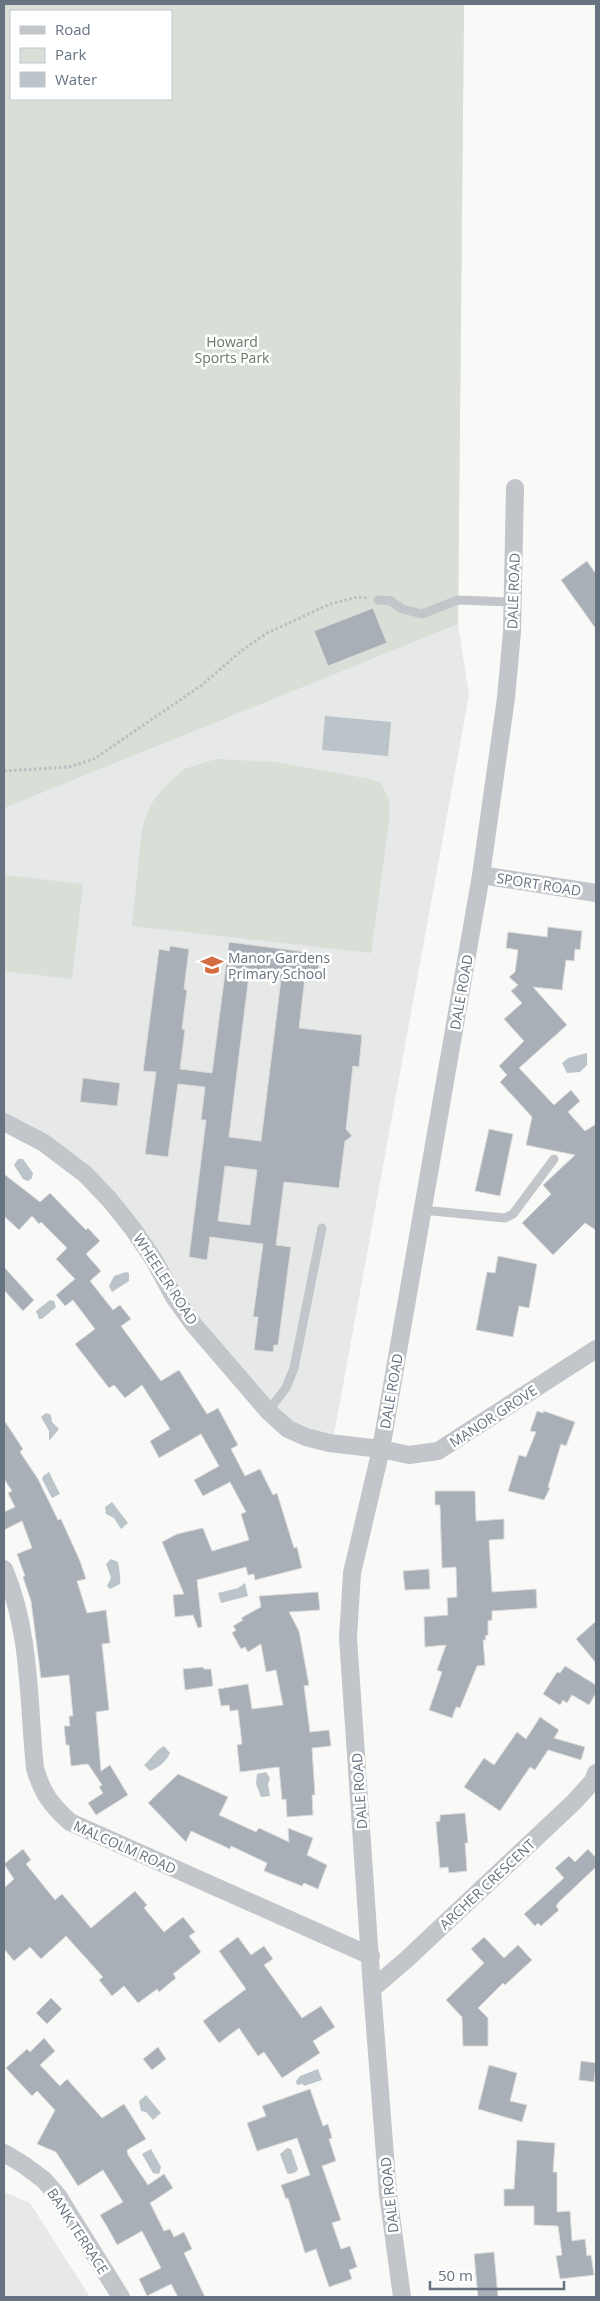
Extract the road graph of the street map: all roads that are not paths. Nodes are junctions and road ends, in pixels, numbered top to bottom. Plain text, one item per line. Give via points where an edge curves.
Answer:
1 (515, 488) dead end
2 (378, 600) road end
3 (513, 602) junction
4 (482, 874) junction
5 (596, 893) edge
6 (4, 1122) edge
7 (554, 1159) dead end
8 (422, 1210) junction
9 (322, 1228) dead end
10 (596, 1349) edge
11 (268, 1411) junction
12 (381, 1448) junction
13 (4, 1569) edge
14 (596, 1773) edge
15 (371, 1956) junction
16 (372, 1989) junction
17 (4, 2153) edge
18 (121, 2297) edge
19 (402, 2297) edge

1 - 3 street, DALE ROAD
2 - 3 lane via 391,601 422,614 458,600
3 - 4 street, DALE ROAD via 506,698
4 - 5 street, SPORT ROAD
4 - 8 street, DALE ROAD
6 - 11 street, WHEELER ROAD via 44,1143 85,1174 109,1199 154,1260 194,1325
7 - 8 lane via 513,1214 505,1218
8 - 12 street, DALE ROAD
9 - 11 lane via 294,1368 286,1388
10 - 12 street, MANOR GROVE via 438,1451 409,1455
11 - 12 street, WHEELER ROAD via 288,1429 306,1437
12 - 15 street, DALE ROAD via 352,1573 348,1638
13 - 15 street, MALCOLM ROAD via 26,1650 35,1768 40,1786 52,1807 70,1822
14 - 16 street, ARCHER CRESCENT via 574,1802
15 - 16 street, DALE ROAD
16 - 19 street, DALE ROAD via 388,2194
17 - 18 street, BANK TERRACE via 24,2164 58,2196

